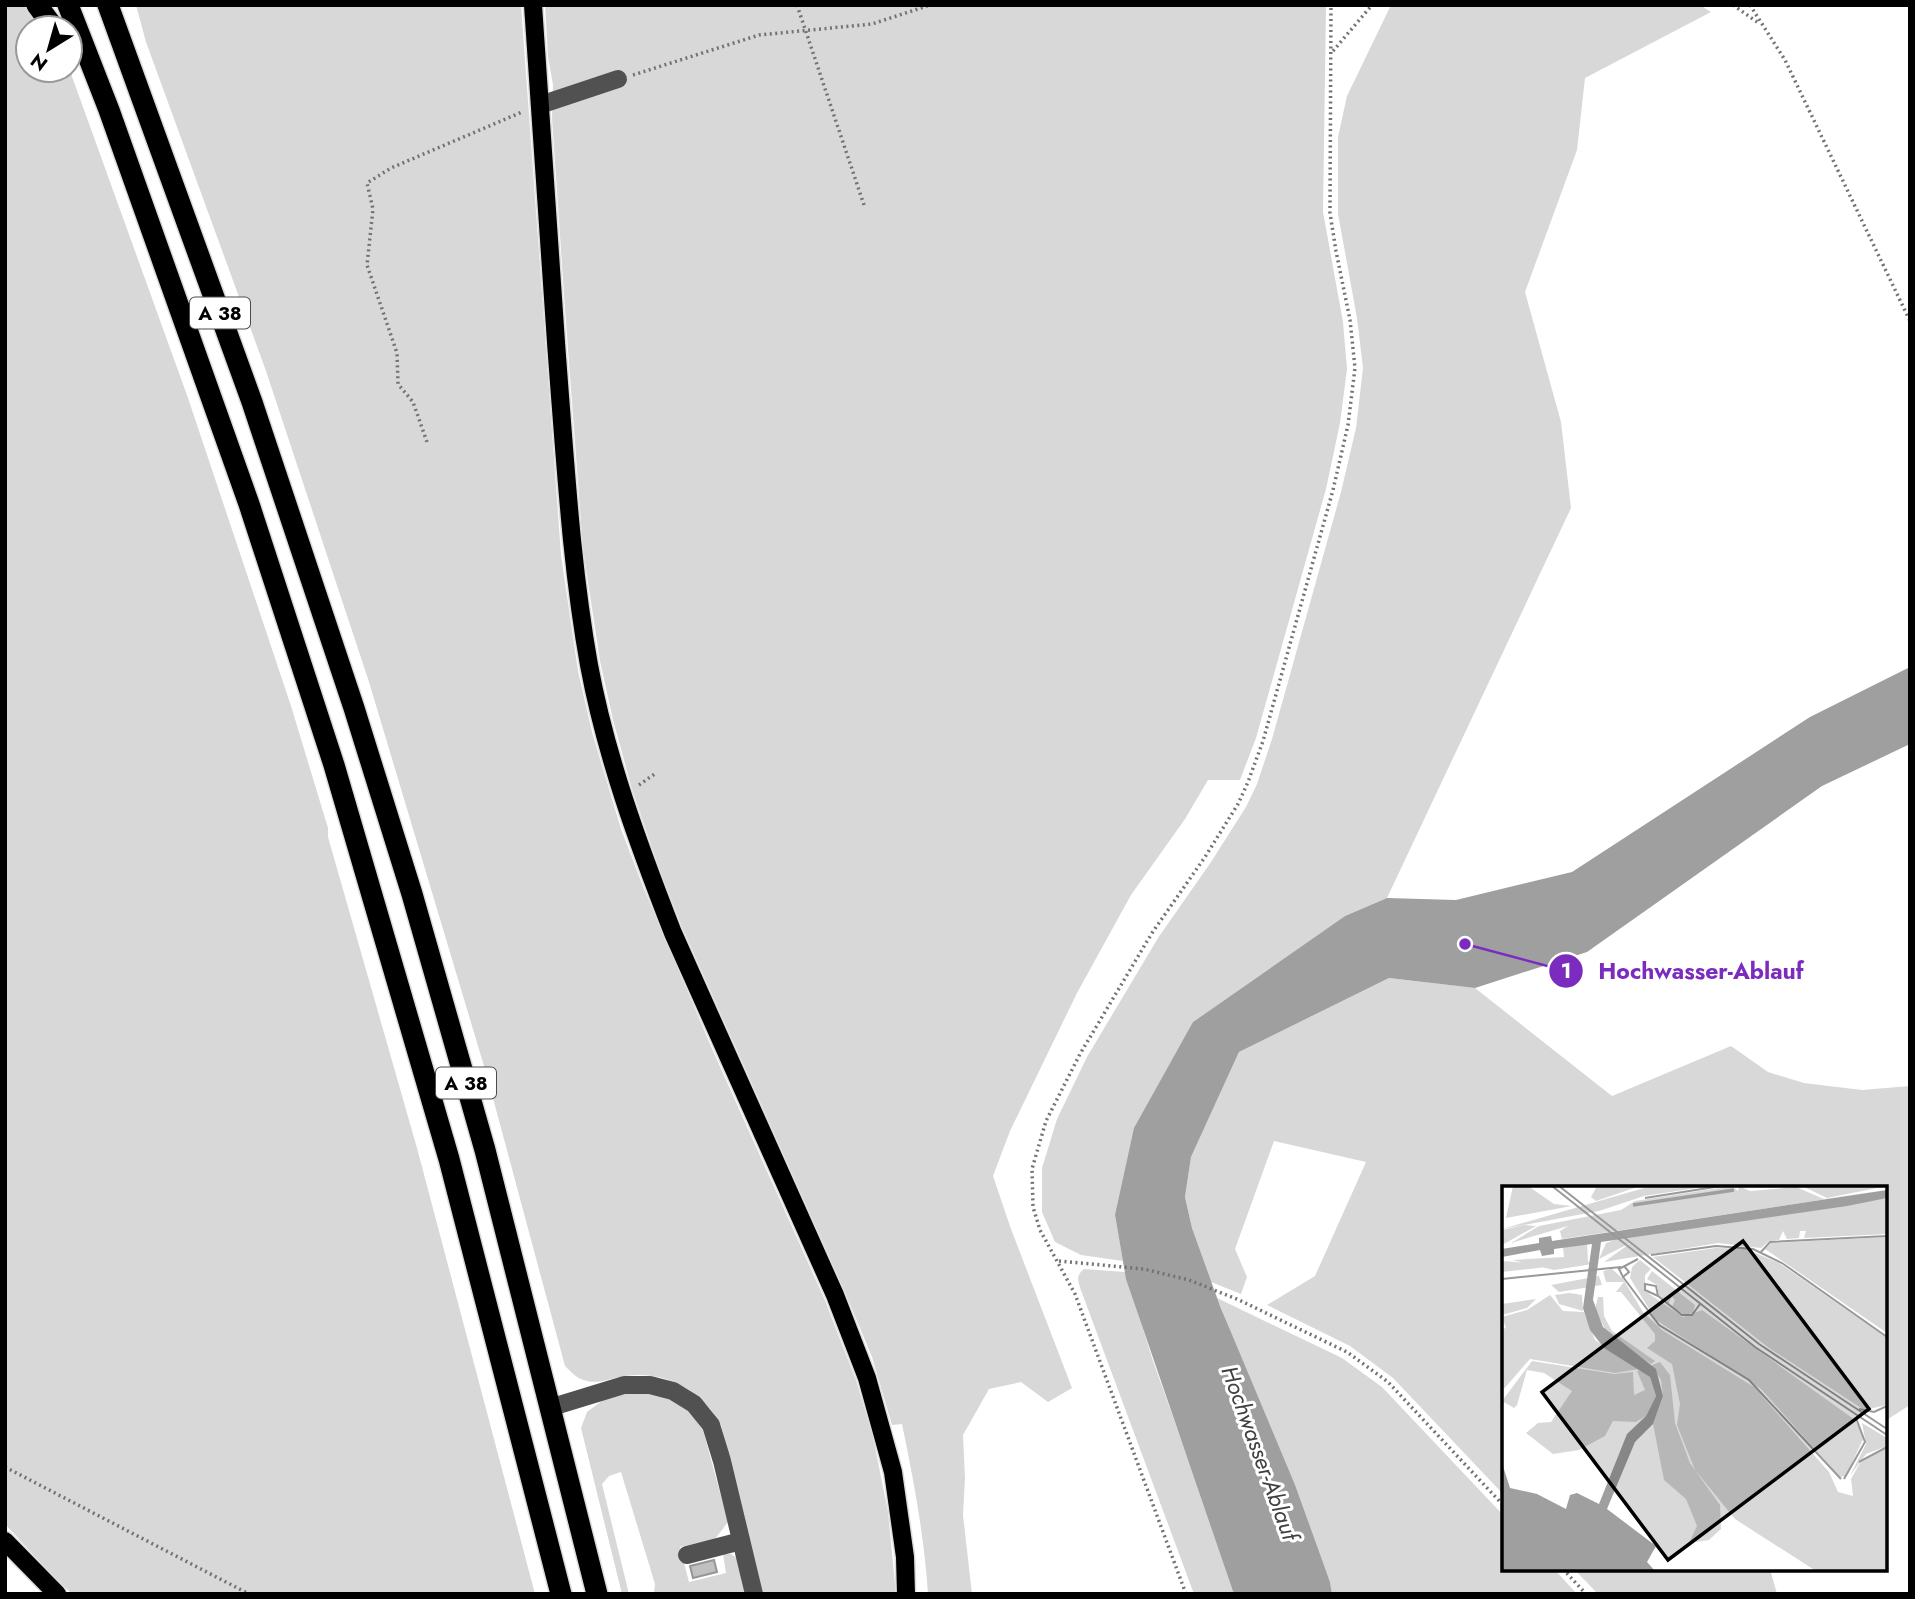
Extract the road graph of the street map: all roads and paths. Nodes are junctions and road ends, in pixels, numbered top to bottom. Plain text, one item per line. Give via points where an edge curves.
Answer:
1 (68, 5) edge
2 (108, 5) edge
3 (124, 5) edge
4 (533, 5) edge
5 (797, 5) edge
6 (930, 5) edge
7 (1331, 5) edge
8 (1372, 5) edge
9 (1733, 5) edge
10 (1749, 5) edge
11 (1763, 26) junction
12 (805, 30) junction
13 (125, 49) junction
14 (1331, 52) junction
15 (84, 72) edge
16 (618, 79) joint
17 (540, 105) junction
18 (109, 110) junction
19 (864, 205) dead end
20 (1910, 321) edge
21 (427, 442) dead end
22 (1059, 1261) junction
23 (549, 1408) junction
24 (5, 1467) edge
25 (1502, 1504) edge
26 (5, 1541) edge
27 (741, 1541) junction
28 (687, 1555) dead end
29 (1565, 1571) edge
30 (57, 1594) edge
31 (249, 1594) edge
32 (561, 1594) edge
33 (597, 1594) edge
34 (754, 1594) edge
35 (906, 1594) edge
36 (1186, 1594) edge
37 (1586, 1594) edge

1 - 18 highway, A 38
2 - 13 highway, A 38
3 - 13 highway
4 - 17 main road
5 - 12 path
6 - 12 path via 872,24
7 - 14 path
8 - 14 path
9 - 11 path
10 - 11 path
11 - 20 path via 1785,60
12 - 16 path via 759,35
12 - 19 path
13 - 23 highway, A 38 via 252,402 354,708 485,1150
14 - 22 path via 1330,213 1355,368 1348,425 1264,741 1248,782 1205,857 1119,986 1046,1121 1032,1169 1033,1207 1040,1230
15 - 18 highway
16 - 17 street
17 - 21 path via 391,168 367,183 373,209 367,265 397,353 398,384 413,402
17 - 35 main road via 572,552 603,726 673,933 835,1295 867,1378 892,1472
18 - 32 highway, A 38 via 249,504 334,765 449,1159
22 - 25 path via 1144,1269 1189,1280 1346,1352 1388,1382
22 - 36 path
23 - 27 street via 624,1385 673,1391 694,1405 711,1425
23 - 33 highway, A 38
24 - 31 path
26 - 30 main road
27 - 28 street
27 - 34 street
29 - 37 path

